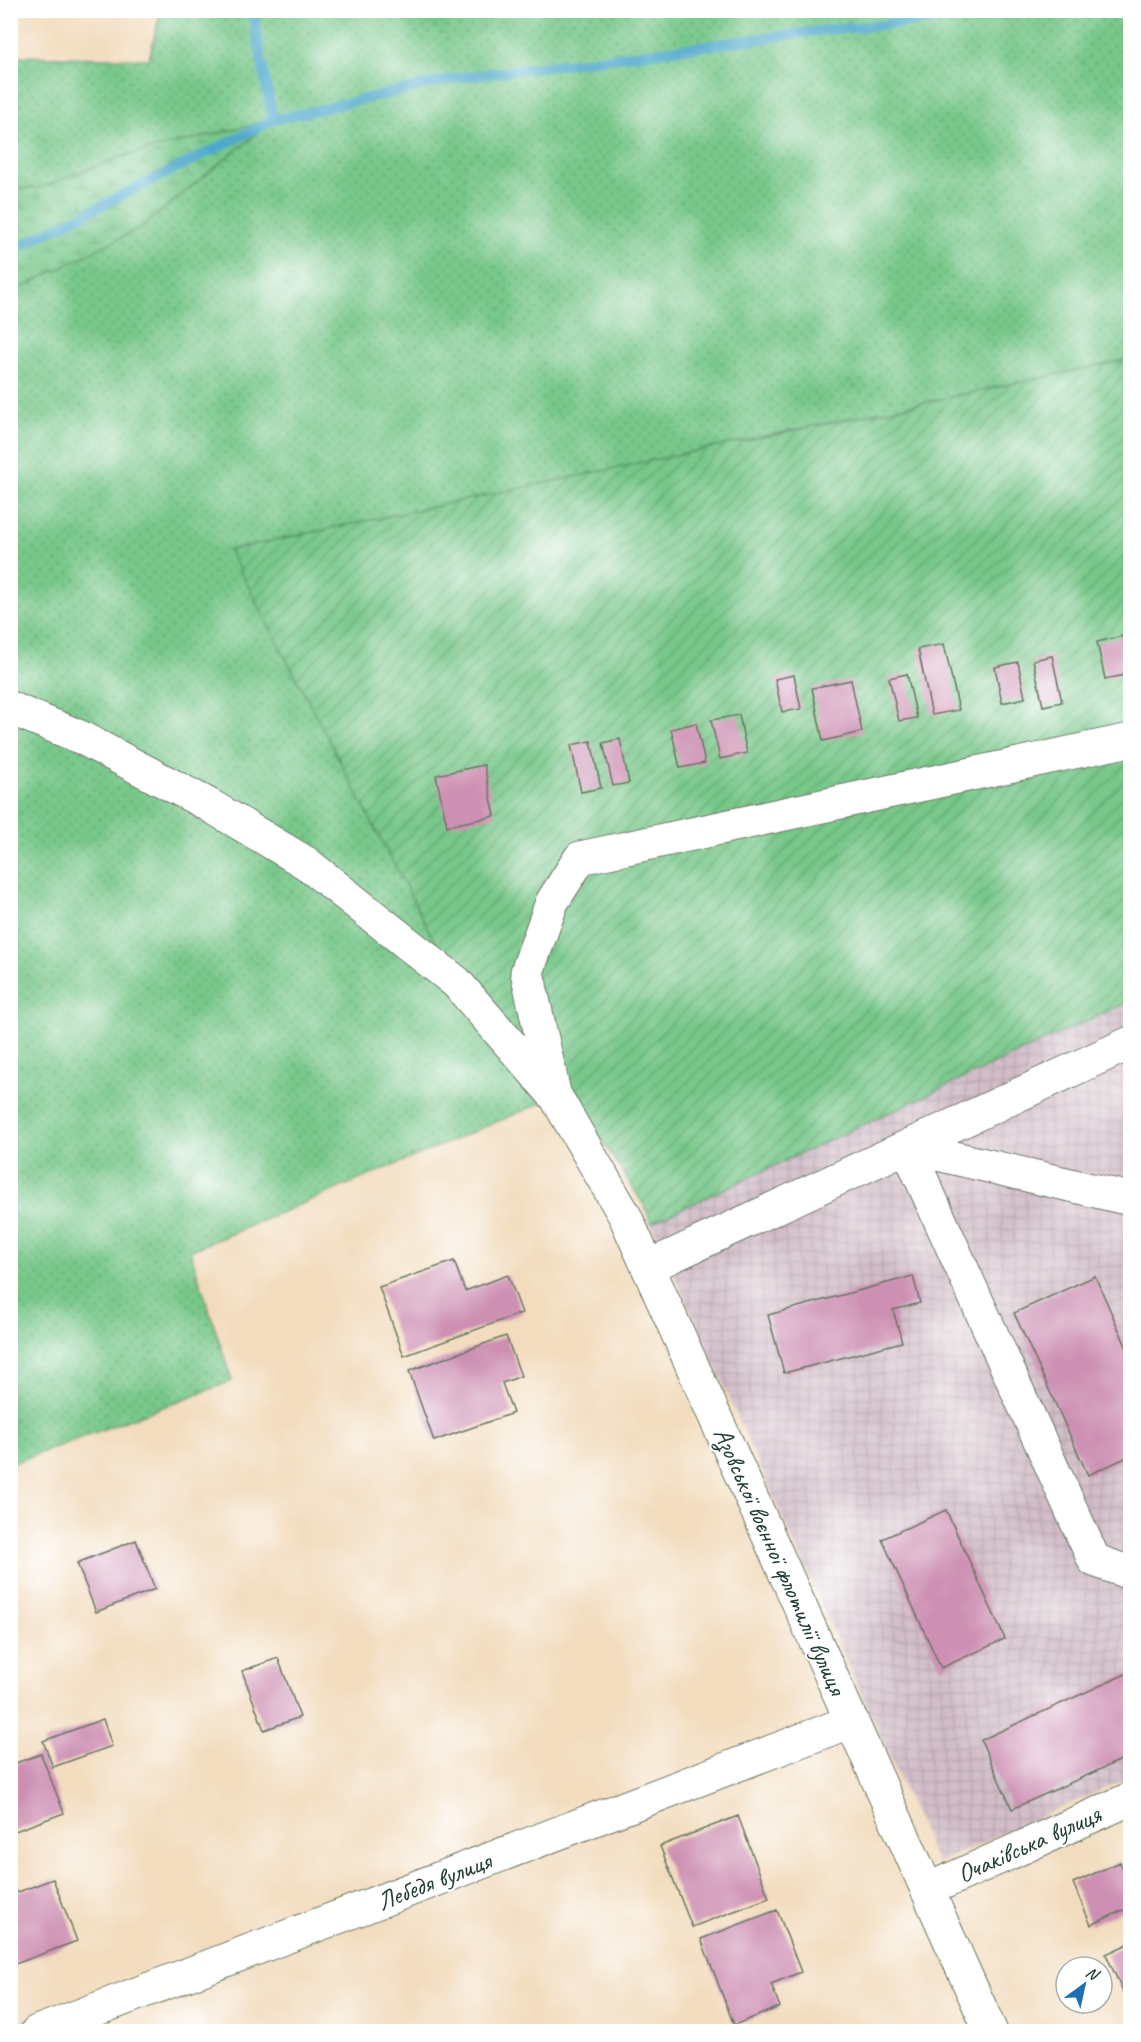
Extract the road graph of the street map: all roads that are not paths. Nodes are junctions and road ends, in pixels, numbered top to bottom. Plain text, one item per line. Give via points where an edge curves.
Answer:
1 (10, 708) edge
2 (1131, 740) edge
3 (1131, 1043) edge
4 (555, 1097) junction
5 (907, 1147) junction
6 (1131, 1199) edge
7 (648, 1267) junction
8 (1131, 1573) edge
9 (842, 1726) junction
10 (1131, 1799) edge
11 (927, 1890) junction
12 (37, 2031) edge
13 (991, 2031) edge

1 - 4 street via 80,737 209,805 306,863 456,982
2 - 4 street via 580,858 552,902 527,972
3 - 5 street
4 - 7 street, Азовської воєнної флотилії вулиця via 625,1216
5 - 6 street
5 - 7 street
5 - 8 street via 1094,1560
7 - 9 street, Азовської воєнної флотилії вулиця
9 - 11 street, Азовської воєнної флотилії вулиця
9 - 12 street, Лебедя вулиця
10 - 11 street, Очаківська вулиця
11 - 13 street, Азовської воєнної флотилії вулиця

